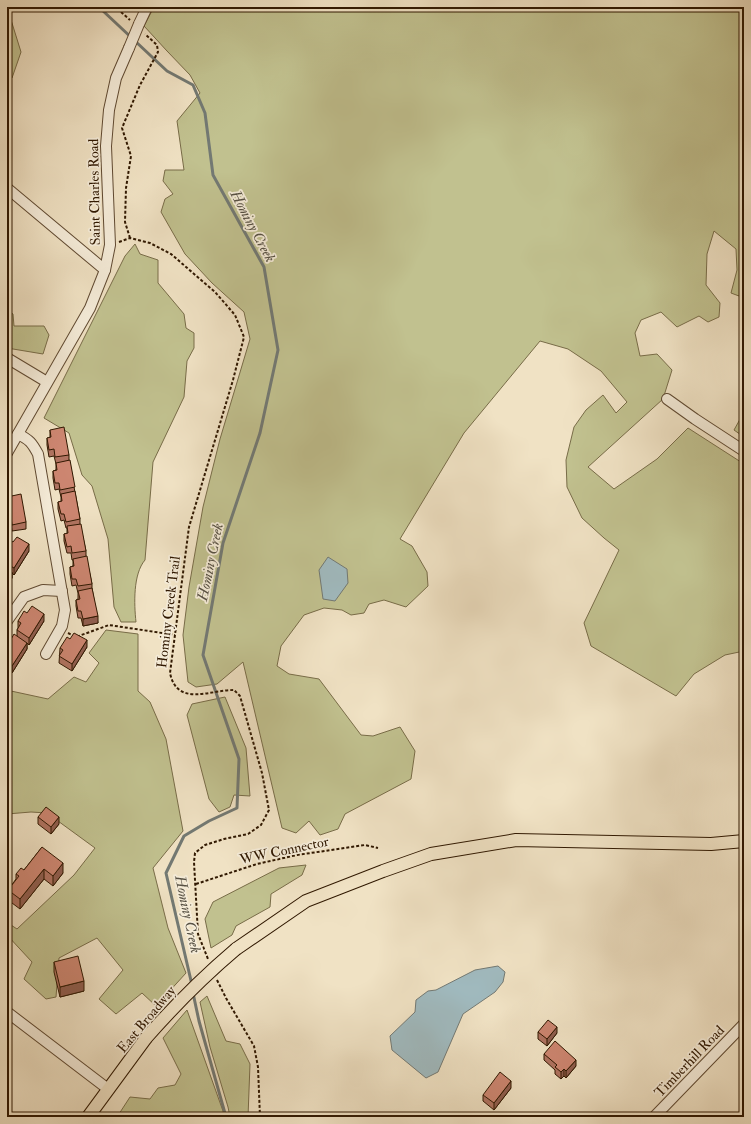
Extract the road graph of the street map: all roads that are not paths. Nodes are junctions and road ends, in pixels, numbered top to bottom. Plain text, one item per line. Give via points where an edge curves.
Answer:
1 (147, 7) edge
2 (7, 188) edge
3 (105, 270) junction
4 (7, 358) edge
5 (47, 382) junction
6 (667, 399) dead end
7 (18, 434) junction
8 (744, 451) edge
9 (7, 454) edge
10 (62, 591) junction
11 (7, 621) edge
12 (46, 654) dead end
13 (744, 841) edge
14 (7, 1012) edge
15 (744, 1024) edge
16 (108, 1090) junction
17 (88, 1117) edge
18 (654, 1117) edge

1 - 3 street, Saint Charles Road, bridge via 116,78 109,110 106,146 110,245
2 - 3 street
3 - 5 street, Saint Charles Road via 90,308
4 - 5 street
5 - 7 street, Saint Charles Road
6 - 8 street
7 - 9 street, Saint Charles Road
7 - 10 street via 28,439 38,454
10 - 11 street via 44,590 24,597
10 - 12 street via 65,610 60,630
13 - 16 main road, East Broadway, bridge via 711,844 516,840 431,854 383,870 306,901 236,949 174,1006 146,1038
14 - 16 street
15 - 18 street, Timberhill Road
16 - 17 main road, East Broadway

